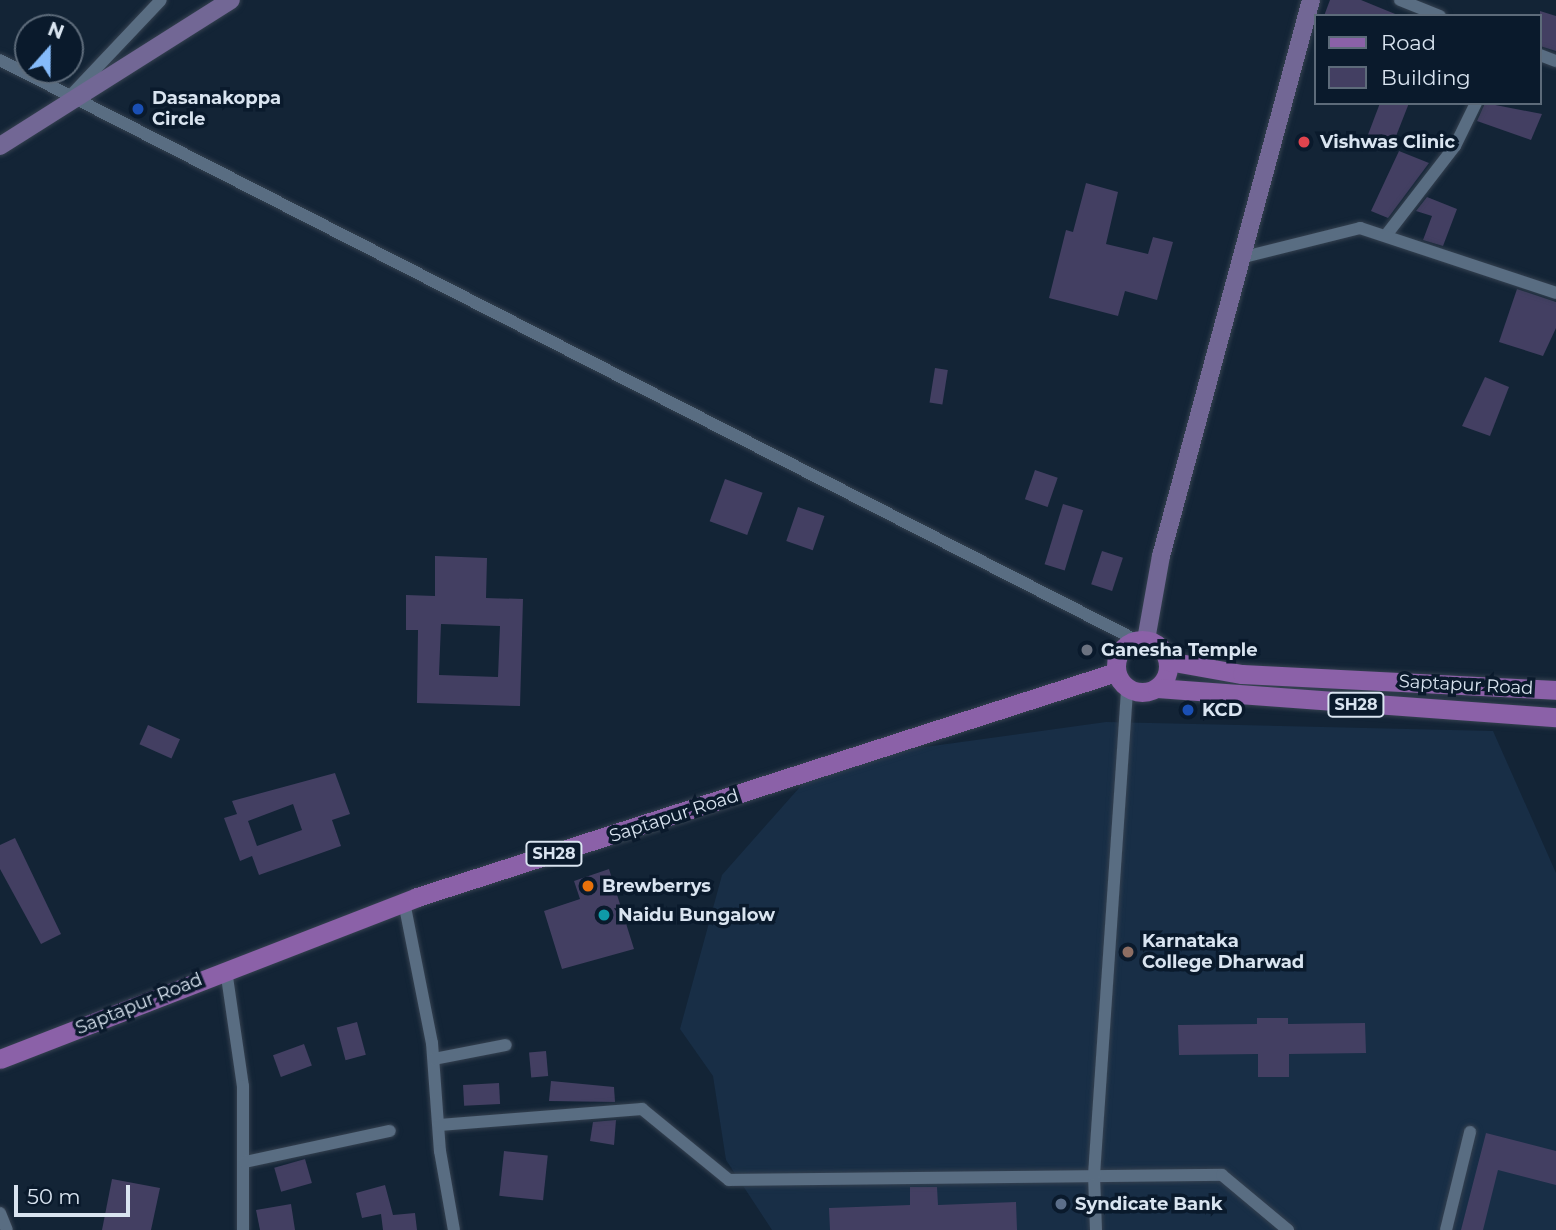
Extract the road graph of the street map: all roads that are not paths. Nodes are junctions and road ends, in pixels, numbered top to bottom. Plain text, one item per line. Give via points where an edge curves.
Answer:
1 (161, 0) edge
2 (231, 0) edge
3 (1311, 0) edge
4 (1400, 0) edge
5 (1435, 14) edge
6 (0, 60) edge
7 (68, 99) junction
8 (1475, 105) edge
9 (0, 146) edge
10 (1387, 234) junction
11 (1240, 258) junction
12 (1556, 293) edge
13 (1141, 640) junction
14 (1168, 661) junction
15 (1116, 672) junction
16 (1127, 688) junction
17 (1157, 688) junction
18 (1556, 690) edge
19 (1556, 717) edge
20 (404, 902) junction
21 (226, 970) junction
22 (506, 1045) dead end
23 (0, 1059) edge
24 (433, 1059) junction
25 (439, 1125) junction
26 (390, 1131) dead end
27 (1470, 1132) dead end
28 (245, 1162) junction
29 (1094, 1175) junction
30 (0, 1213) edge
31 (7, 1230) edge
32 (243, 1230) edge
33 (454, 1230) edge
34 (1096, 1230) edge
35 (1288, 1230) edge
36 (1446, 1230) edge

1 - 7 street
2 - 7 street
3 - 11 street
4 - 5 street
6 - 7 street
7 - 9 street
7 - 13 street via 464,294
8 - 10 street via 1455,146
10 - 11 street via 1360,228
10 - 12 street
11 - 13 street
13 - 14 main road
13 - 15 main road via 1119,652
14 - 17 main road
14 - 18 main road, Saptapur Road / SH28 via 1241,674
15 - 16 main road
15 - 20 main road, Saptapur Road / SH28
16 - 17 main road
16 - 29 street
17 - 19 main road, Saptapur Road / SH28
20 - 21 main road, Saptapur Road / SH28
20 - 24 street
21 - 23 main road, Saptapur Road / SH28
21 - 28 street via 243,1086
22 - 24 street
24 - 25 street
25 - 29 street via 642,1109 729,1180
25 - 33 street
26 - 28 street
27 - 36 street
28 - 32 street
29 - 34 street
29 - 35 street via 1222,1175
30 - 31 street

